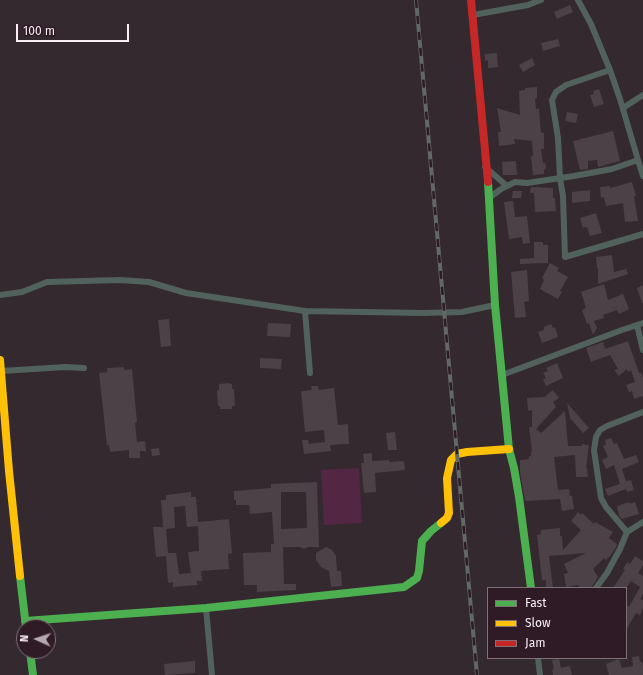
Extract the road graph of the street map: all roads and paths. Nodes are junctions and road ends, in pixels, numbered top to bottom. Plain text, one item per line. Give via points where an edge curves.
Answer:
1 (471, 0) edge
2 (541, 0) edge
3 (578, 0) edge
4 (473, 14) junction
5 (610, 70) junction
6 (643, 95) edge
7 (622, 108) junction
8 (638, 160) junction
9 (485, 167) junction
10 (643, 176) edge
11 (560, 178) junction
12 (507, 186) junction
13 (489, 198) junction
14 (643, 234) edge
15 (0, 295) edge
16 (495, 305) junction
17 (305, 311) junction
18 (640, 324) edge
19 (643, 350) edge
20 (0, 360) edge
21 (84, 368) dead end
22 (1, 371) junction
23 (310, 373) dead end
24 (502, 375) junction
25 (643, 412) edge
26 (509, 449) junction
27 (643, 522) edge
28 (627, 532) junction
29 (531, 587) edge
30 (597, 587) edge
31 (206, 608) junction
32 (25, 619) edge
33 (56, 621) edge
34 (31, 659) edge
35 (538, 659) edge
36 (33, 675) edge
37 (212, 675) edge
38 (540, 675) edge

1 - 4 main road
2 - 4 street via 528,5
3 - 5 street
4 - 9 main road
5 - 7 street
5 - 11 street via 566,85 556,92 552,100 558,138
6 - 7 street
7 - 8 street
8 - 10 street
8 - 11 street via 612,169
9 - 12 street
9 - 13 main road
11 - 12 street via 527,183 515,182
11 - 14 street via 565,257
12 - 13 street
13 - 16 main road
15 - 17 street via 22,292 47,282 120,280 149,282 186,293
16 - 17 street via 462,312 423,314
16 - 24 main road
17 - 23 street
18 - 19 street
18 - 24 street
20 - 22 main road
21 - 22 street
22 - 32 main road via 8,464
24 - 26 main road
25 - 28 street via 600,430 594,450 601,498 606,508
26 - 29 main road via 527,547
26 - 31 main road via 467,452 457,454 451,460 447,478 449,513 447,518 422,541 417,578 404,587
27 - 28 street
28 - 30 street via 607,573
31 - 33 main road
31 - 37 street
34 - 36 main road
35 - 38 street

